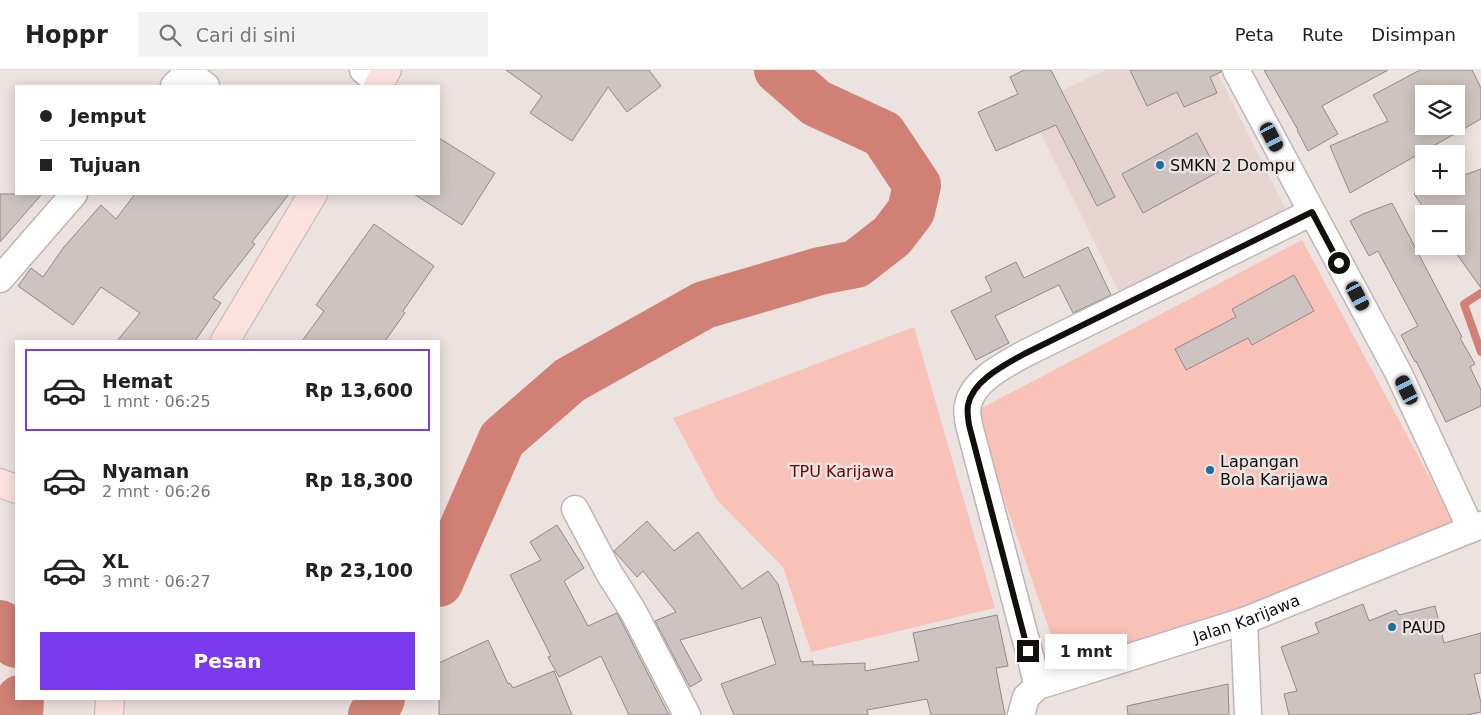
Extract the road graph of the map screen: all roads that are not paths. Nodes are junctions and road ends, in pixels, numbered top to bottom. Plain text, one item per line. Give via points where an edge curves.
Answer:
1 (1236, 70) edge
2 (73, 195) edge
3 (312, 195) edge
4 (1312, 212) junction
5 (0, 279) edge
6 (226, 340) edge
7 (0, 483) edge
8 (15, 489) edge
9 (575, 509) dead end
10 (1476, 527) edge
11 (1244, 621) junction
12 (1038, 686) junction
13 (110, 700) edge
14 (109, 715) edge
15 (687, 715) edge
16 (1021, 715) edge
17 (1248, 715) edge

1 - 4 street
2 - 5 street
3 - 6 main road
4 - 10 street
4 - 12 street via 1024,354 990,374 976,388 968,405 969,425
7 - 8 main road
9 - 15 street
10 - 11 street, Jalan Karijawa
11 - 12 street, Jalan Karijawa
11 - 17 street
12 - 16 street via 1026,698
13 - 14 main road

